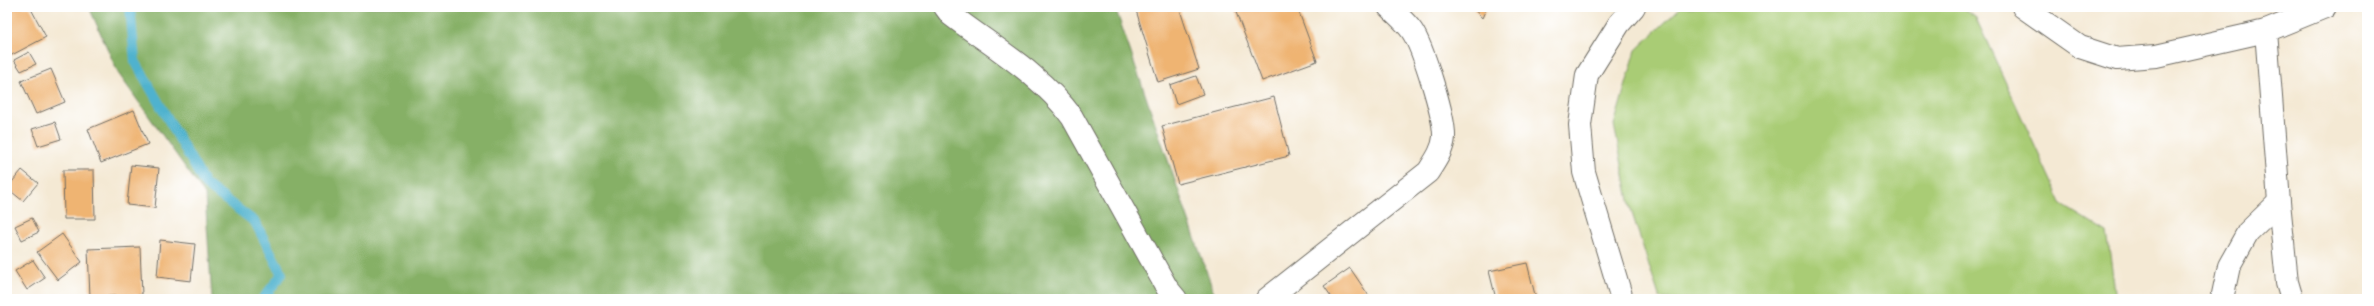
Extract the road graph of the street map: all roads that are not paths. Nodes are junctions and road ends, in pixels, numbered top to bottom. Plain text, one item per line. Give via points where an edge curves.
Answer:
1 (945, 7) edge
2 (1389, 7) edge
3 (1634, 7) edge
4 (2023, 7) edge
5 (2325, 7) edge
6 (2266, 31) junction
7 (2279, 202) junction
8 (1176, 299) edge
9 (1267, 299) edge
10 (1622, 299) edge
11 (2222, 299) edge
12 (2292, 299) edge

1 - 8 street via 951,15 1021,64 1061,101 1167,288
2 - 9 street via 1412,32 1422,49 1443,121 1444,137 1439,155 1428,172
3 - 10 street via 1618,24 1587,75 1580,125 1584,172
4 - 6 street via 2080,47 2117,59 2156,56
5 - 6 street
6 - 7 street
7 - 11 street via 2248,232 2229,266
7 - 12 street via 2287,282

